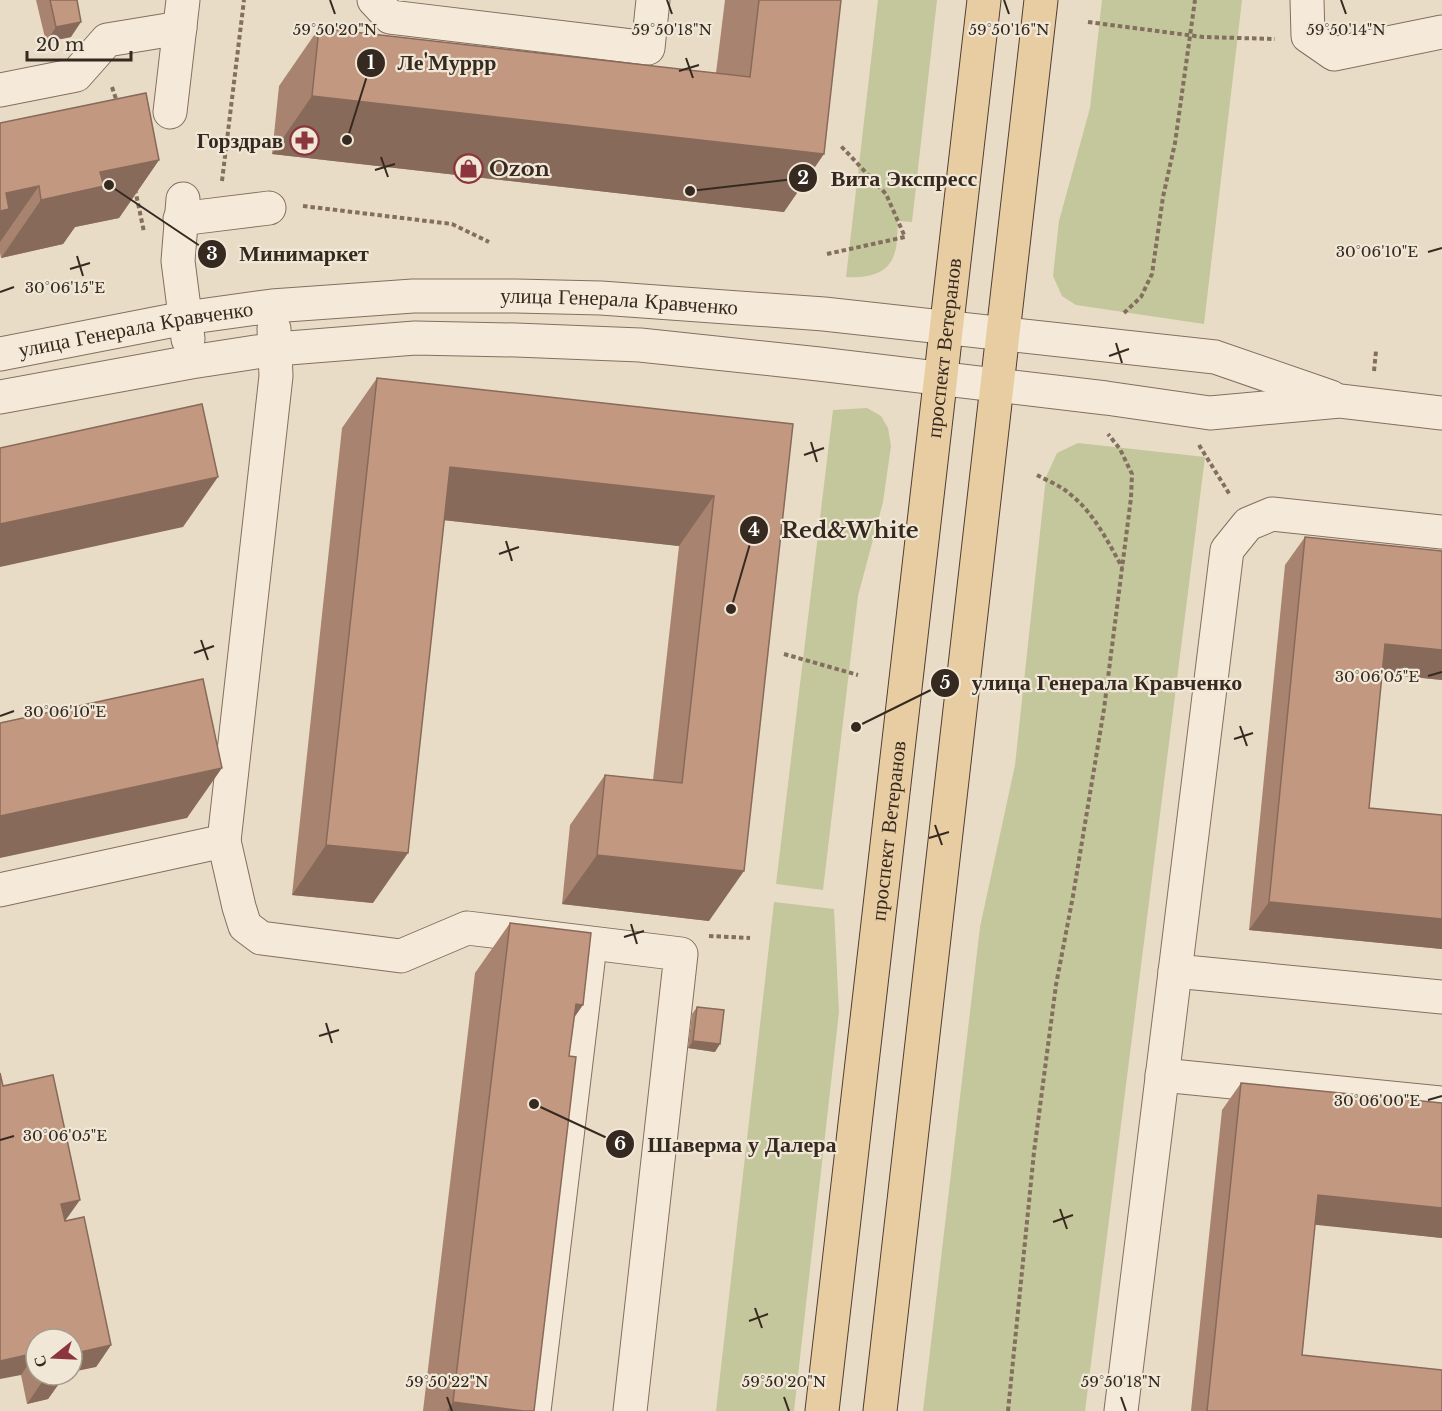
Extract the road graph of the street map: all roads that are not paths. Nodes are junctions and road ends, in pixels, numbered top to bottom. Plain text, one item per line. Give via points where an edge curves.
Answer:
1 (374, 0) edge
2 (653, 0) edge
3 (984, 0) edge
4 (1041, 0) edge
5 (1306, 0) edge
6 (182, 14) edge
7 (1442, 32) edge
8 (0, 90) edge
9 (170, 112) dead end
10 (269, 208) road end
11 (272, 306) junction
12 (185, 318) junction
13 (947, 327) junction
14 (1004, 333) junction
15 (276, 349) junction
16 (0, 354) edge
17 (191, 362) junction
18 (941, 380) junction
19 (998, 386) junction
20 (0, 397) edge
21 (1340, 401) junction
22 (1442, 413) edge
23 (1442, 532) edge
24 (225, 841) junction
25 (0, 890) edge
26 (590, 943) junction
27 (1175, 972) junction
28 (1442, 997) edge
29 (1162, 1075) junction
30 (1442, 1103) edge
31 (534, 1411) edge
32 (630, 1411) edge
33 (822, 1411) edge
34 (880, 1411) edge
35 (1121, 1411) edge

1 - 2 street via 390,17 648,48
3 - 13 main road, проспект Ветеранов
4 - 14 main road
5 - 7 street via 1308,36 1334,54
6 - 8 street via 107,40 76,75
6 - 9 street
10 - 12 street via 217,215 181,209 178,261
11 - 12 street, улица Генерала Кравченко
11 - 13 street, улица Генерала Кравченко via 413,296 601,298
11 - 15 street
12 - 16 street, улица Генерала Кравченко
12 - 17 street
13 - 14 street, улица Генерала Кравченко
13 - 18 main road, проспект Ветеранов
14 - 19 main road
14 - 21 street, улица Генерала Кравченко via 1215,357
15 - 17 street, улица Генерала Кравченко
15 - 18 street, улица Генерала Кравченко via 415,338 640,345
15 - 24 street
17 - 20 street, улица Генерала Кравченко
18 - 19 street, улица Генерала Кравченко
18 - 33 main road, проспект Ветеранов
19 - 21 street, улица Генерала Кравченко via 1209,413
19 - 34 main road
21 - 22 street, улица Генерала Кравченко
23 - 27 street via 1272,514 1248,524 1227,550
24 - 25 street
24 - 26 street via 245,926 261,938 401,956 467,928
26 - 31 street
26 - 32 street via 681,954
27 - 28 street
27 - 29 street
29 - 30 street
29 - 35 street

